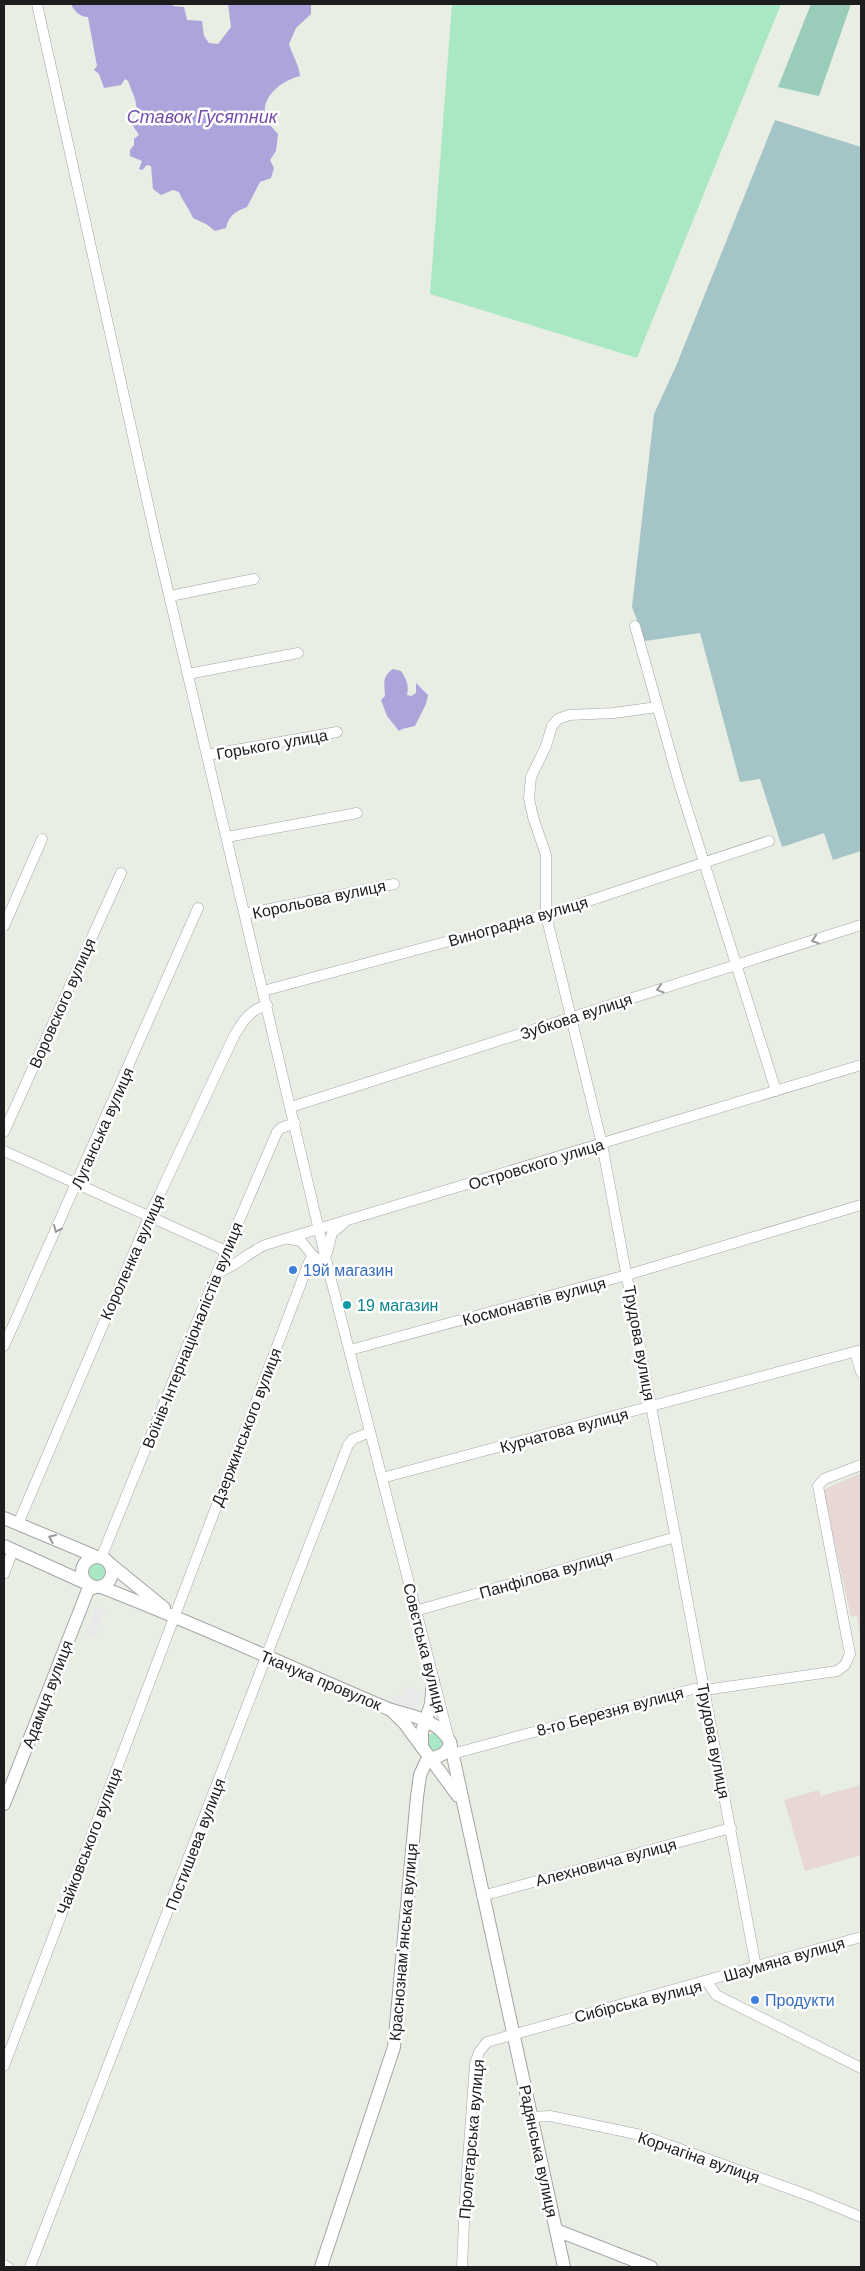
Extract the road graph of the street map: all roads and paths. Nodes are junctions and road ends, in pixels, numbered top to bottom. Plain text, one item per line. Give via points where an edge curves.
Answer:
1 (37, 4) edge
2 (254, 579) dead end
3 (170, 596) junction
4 (635, 626) dead end
5 (298, 653) dead end
6 (188, 674) junction
7 (656, 706) junction
8 (337, 732) dead end
9 (207, 755) junction
10 (357, 813) dead end
11 (226, 837) junction
12 (42, 839) dead end
13 (769, 841) dead end
14 (703, 863) junction
15 (121, 873) dead end
16 (394, 884) dead end
17 (198, 908) dead end
18 (245, 914) junction
19 (546, 915) junction
20 (861, 925) edge
21 (4, 926) edge
22 (737, 965) junction
23 (263, 991) junction
24 (267, 1006) junction
25 (572, 1017) junction
26 (861, 1065) edge
27 (776, 1091) junction
28 (291, 1107) junction
29 (295, 1123) junction
30 (4, 1132) edge
31 (602, 1144) junction
32 (4, 1151) edge
33 (77, 1184) junction
34 (861, 1205) edge
35 (149, 1217) junction
36 (353, 1218) junction
37 (320, 1228) junction
38 (284, 1239) junction
39 (226, 1251) junction
40 (313, 1256) junction
41 (328, 1264) junction
42 (217, 1273) junction
43 (627, 1275) junction
44 (4, 1346) edge
45 (350, 1350) junction
46 (858, 1351) edge
47 (861, 1372) edge
48 (651, 1407) junction
49 (370, 1432) junction
50 (861, 1465) edge
51 (382, 1478) junction
52 (4, 1518) edge
53 (18, 1524) junction
54 (676, 1537) junction
55 (8, 1548) edge
56 (103, 1559) junction
57 (4, 1574) edge
58 (95, 1586) junction
59 (415, 1611) junction
60 (174, 1615) junction
61 (267, 1658) junction
62 (433, 1681) junction
63 (705, 1690) junction
64 (391, 1710) junction
65 (425, 1720) junction
66 (422, 1747) junction
67 (451, 1748) junction
68 (431, 1759) junction
69 (461, 1800) junction
70 (4, 1804) edge
71 (731, 1828) junction
72 (482, 1896) junction
73 (861, 1937) edge
74 (756, 1967) junction
75 (707, 1982) junction
76 (513, 2034) junction
77 (4, 2066) edge
78 (861, 2068) edge
79 (532, 2117) junction
80 (861, 2217) edge
81 (556, 2230) junction
82 (4, 2266) edge
83 (8, 2267) edge
84 (30, 2267) edge
85 (320, 2267) edge
86 (462, 2267) edge
87 (564, 2267) edge
88 (651, 2267) edge

1 - 3 street, Совєтська вулиця
2 - 3 street
3 - 6 street, Совєтська вулиця
4 - 7 street
5 - 6 street
6 - 9 street, Совєтська вулиця
7 - 14 street
7 - 19 street, Трудова вулиця via 614,713 569,715 558,718 552,726 531,777 529,798 546,854
8 - 9 street, Горького улица
9 - 11 street, Совєтська вулиця
10 - 11 street
11 - 18 street, Совєтська вулиця
12 - 21 street
13 - 14 street, Виноградна вулиця
14 - 19 street, Виноградна вулиця
14 - 22 street
15 - 30 street, Воровского вулиця
16 - 18 street, Корольова вулиця
17 - 33 street, Луганська вулиця
18 - 23 street, Совєтська вулиця
19 - 23 street, Виноградна вулиця
19 - 25 street, Трудова вулиця
20 -> 22 street, Зубкова вулиця
22 -> 25 street, Зубкова вулиця
22 - 27 street
23 - 24 street, Совєтська вулиця
24 - 28 street, Совєтська вулиця
24 - 35 street, Короленка вулиця via 246,1016 234,1036
25 - 28 street, Зубкова вулиця
25 - 31 street, Трудова вулиця
26 - 27 street, Островского улица
27 - 31 street, Островского улица
28 - 29 street, Совєтська вулиця
29 - 37 street, Совєтська вулиця
29 - 39 street, Воїнів-Інтернаціоналістів вулиця via 277,1132
31 - 36 street, Островского улица
31 - 43 street, Трудова вулиця
32 - 33 street
33 - 35 street
33 -> 44 street, Луганська вулиця
34 - 43 street, Космонавтів вулиця
35 - 39 street
35 - 53 street, Короленка вулиця
36 - 37 street, Островского улица
36 - 41 street via 332,1233
37 - 38 street, Островского улица
37 - 41 street, Совєтська вулиця
38 - 40 street via 301,1242
38 - 42 street, Островского улица via 248,1253
39 - 42 street, Воїнів-Інтернаціоналістів вулиця
40 - 41 street
40 - 60 street, Дзержинського вулиця
41 - 45 street, Совєтська вулиця
42 - 56 street, Воїнів-Інтернаціоналістів вулиця
43 - 45 street, Космонавтів вулиця
43 - 48 street, Трудова вулиця
45 - 49 street, Совєтська вулиця
46 - 47 street
46 - 48 street, Курчатова вулиця
48 - 51 street, Курчатова вулиця
48 - 54 street, Трудова вулиця
49 - 51 street, Совєтська вулиця
49 - 61 street, Постишева вулиця via 359,1435 348,1445
50 - 63 street, 8-го Березня вулиця via 824,1479 818,1490 850,1654 845,1665 836,1671
51 - 59 street, Совєтська вулиця
52 - 53 street
56 -> 53 street
54 - 59 street, Панфілова вулиця
54 - 63 street, Трудова вулиця
55 - 57 street
55 - 58 street
56 - 58 street via 111,1577
56 - 58 street via 88,1560 83,1567 83,1577
56 - 60 street
58 - 60 street
58 - 70 street, Адамця вулиця via 88,1590
59 - 62 street, Совєтська вулиця
60 - 61 street, Ткачука провулок
60 - 77 street, Чайковського вулиця
61 - 64 street, Ткачука провулок
61 - 84 street, Постишева вулиця
62 - 65 street
62 - 67 street, Совєтська вулиця
63 - 67 street, 8-го Березня вулиця via 693,1689
63 - 71 street, Трудова вулиця
64 - 65 street
64 - 66 street, Ткачука провулок
65 - 66 street
65 - 67 street via 441,1729
66 - 68 street, Ткачука провулок
67 - 68 street via 444,1755
67 - 69 street, Совєтська вулиця
68 - 69 street, Ткачука провулок
68 - 85 street, Краснознамʼянська вулиця via 424,1766 416,1797 394,2047
69 - 72 street, Совєтська вулиця
71 - 72 street, Алехновича вулиця
71 - 74 street, Трудова вулиця
72 - 76 street, Совєтська вулиця
73 - 74 street, Шаумяна вулиця
74 - 75 street, Шаумяна вулиця
75 - 76 street, Сибірська вулиця
75 - 78 street, Сибірська вулиця via 716,1995
76 - 79 street, Радянська вулиця
76 - 86 street, Пролетарська вулиця via 486,2042 475,2064
79 - 80 street, Корчагіна вулиця via 550,2116 640,2135
79 - 81 street, Радянська вулиця
81 - 87 street, Радянська вулиця
81 - 88 street
82 - 83 street

